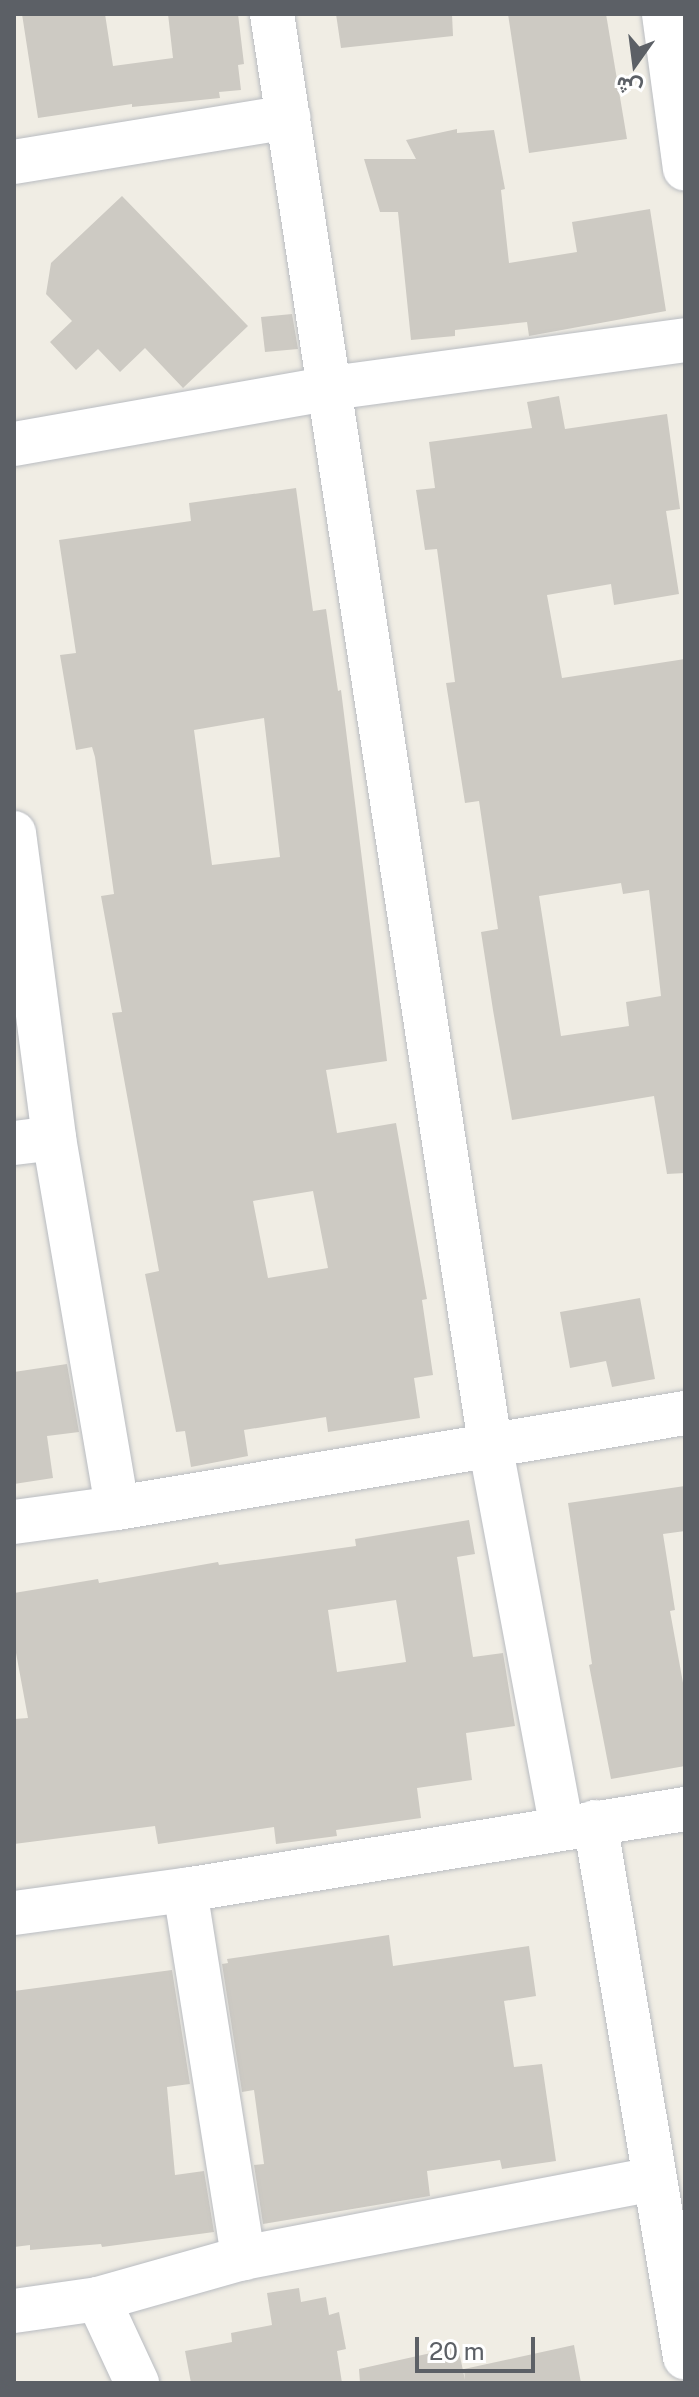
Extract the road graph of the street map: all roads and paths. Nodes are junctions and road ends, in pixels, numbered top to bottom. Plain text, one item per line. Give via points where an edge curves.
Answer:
1 (272, 14) edge
2 (664, 14) edge
3 (288, 117) junction
4 (14, 162) edge
5 (685, 169) edge
6 (685, 340) edge
7 (331, 388) junction
8 (14, 444) edge
9 (14, 833) edge
10 (34, 1140) edge
11 (685, 1413) edge
12 (490, 1444) junction
13 (117, 1508) junction
14 (14, 1522) edge
15 (685, 1809) edge
16 (579, 1825) junction
17 (185, 1890) junction
18 (14, 1913) edge
19 (653, 2179) junction
20 (243, 2258) junction
21 (98, 2299) junction
22 (14, 2311) edge
23 (685, 2357) edge
24 (137, 2383) edge

1 - 3 street
2 - 5 street
3 - 4 street
3 - 7 street
6 - 7 street
7 - 8 street
7 - 12 street
9 - 10 street
10 - 13 street
11 - 12 street
12 - 13 street
12 - 16 street
13 - 14 street
15 - 16 street
16 - 17 street
16 - 19 street
17 - 18 street
17 - 20 street
19 - 20 street
19 - 23 street
20 - 21 street
21 - 22 street
21 - 24 street

